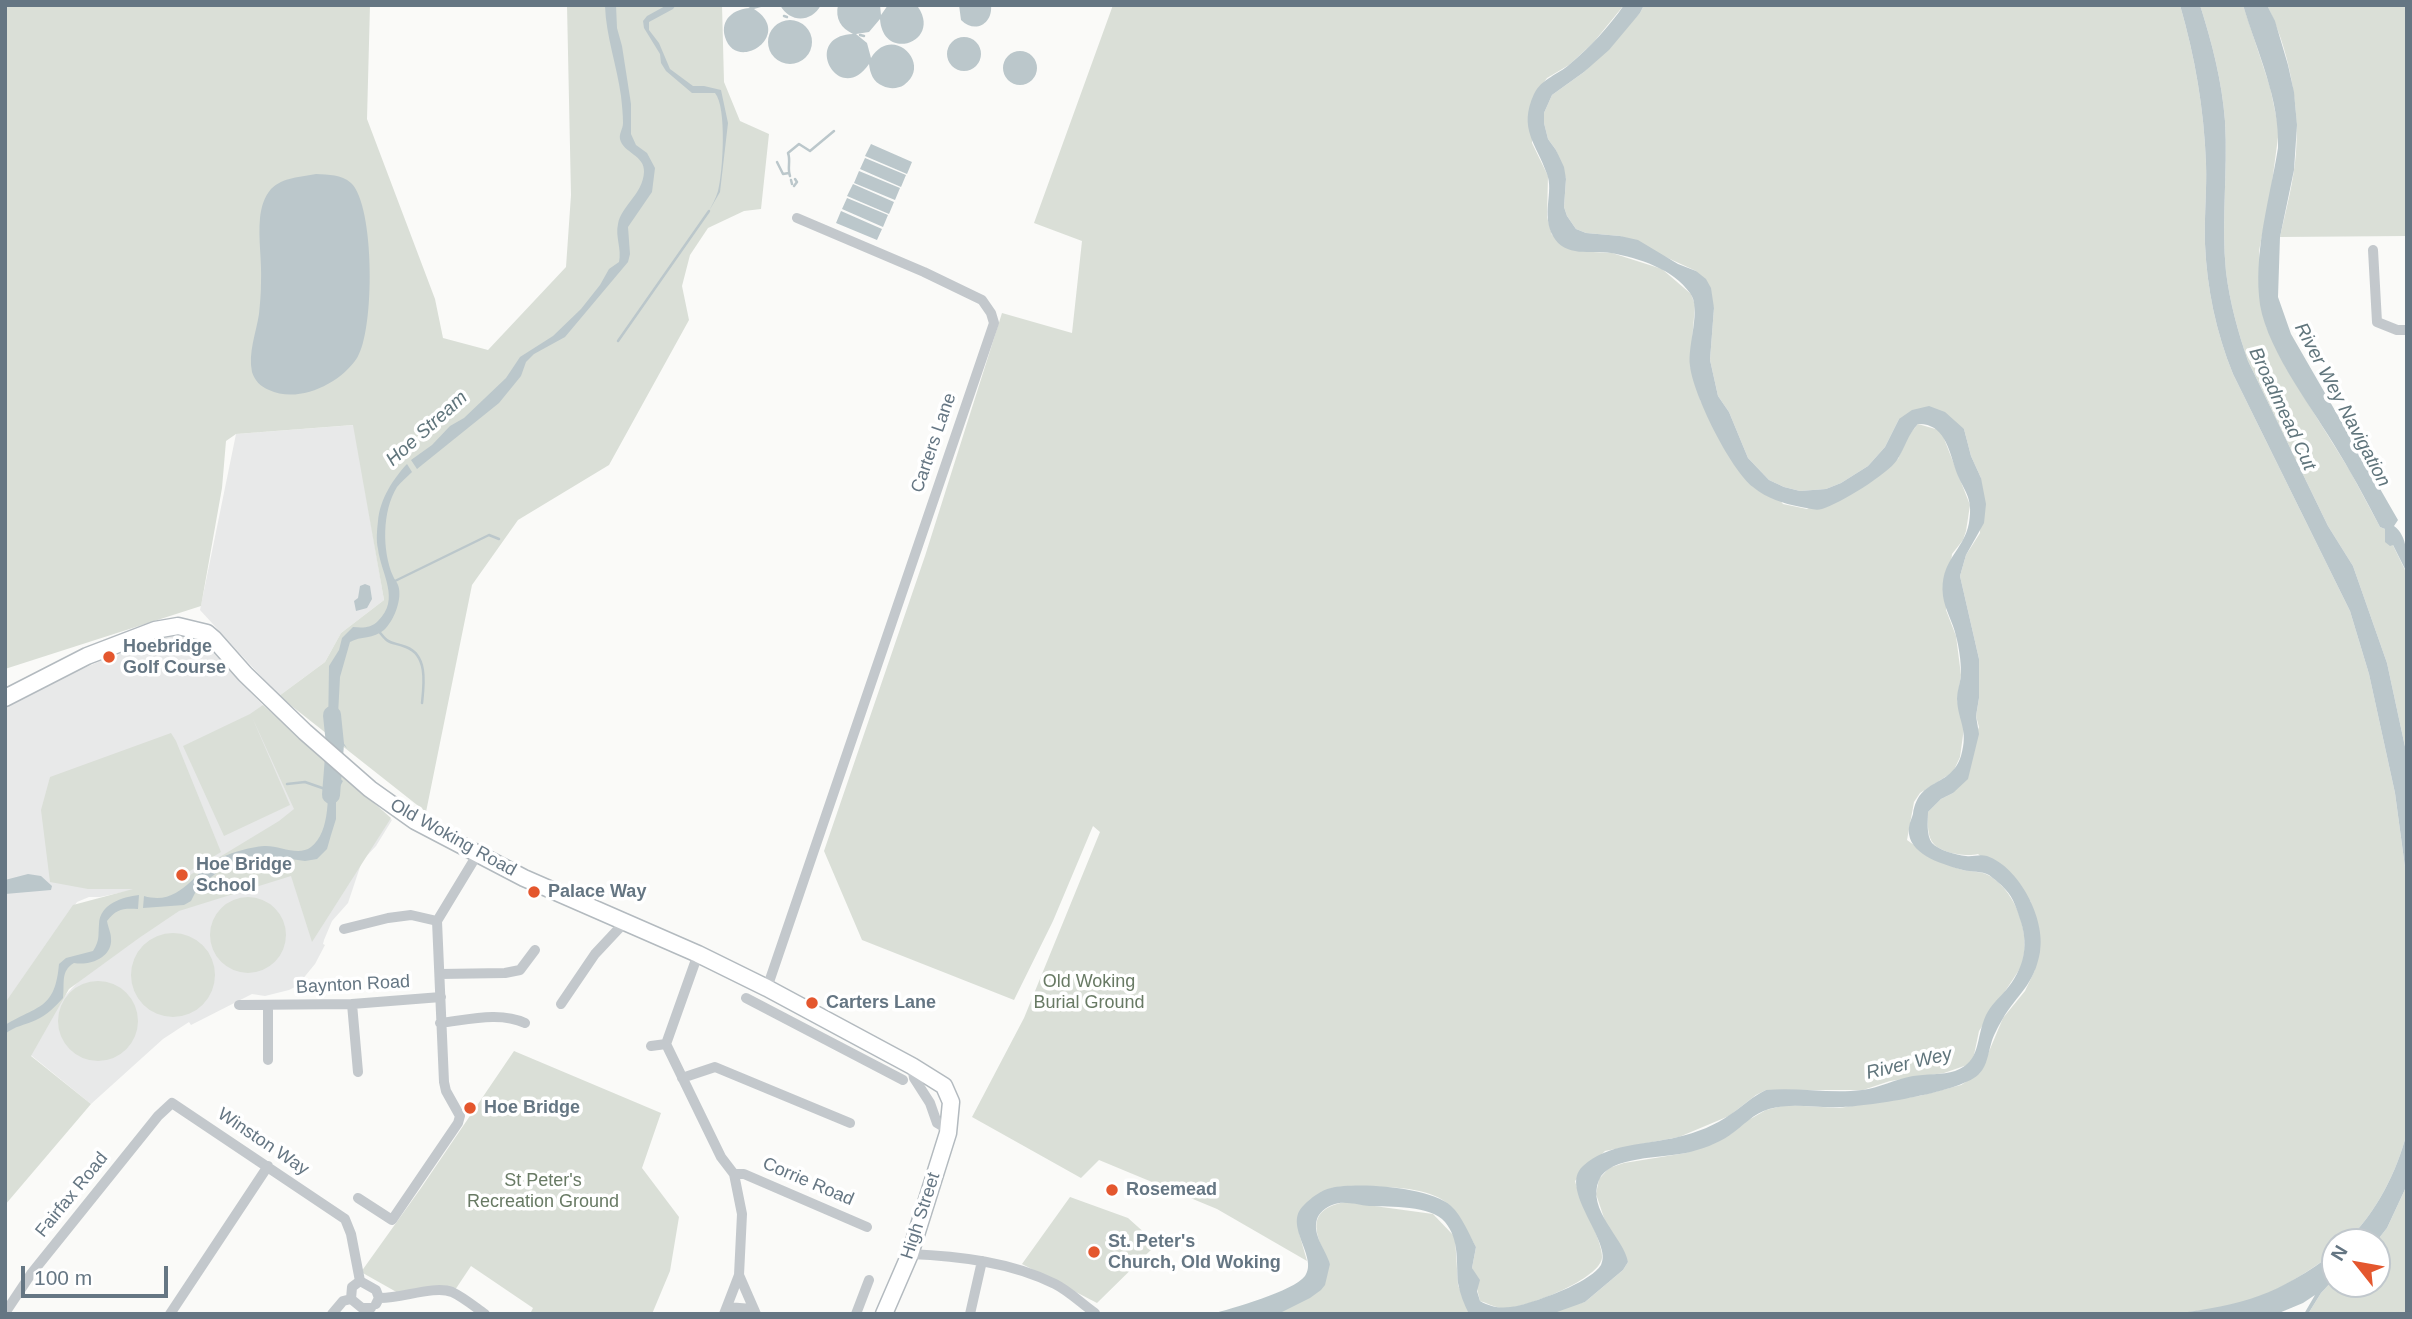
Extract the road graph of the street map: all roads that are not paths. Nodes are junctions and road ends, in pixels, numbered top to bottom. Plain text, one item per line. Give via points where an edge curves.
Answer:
1 (797, 218) dead end
2 (2373, 250) dead end
3 (2407, 330) edge
4 (5, 698) edge
5 (477, 855) junction
6 (437, 921) junction
7 (625, 923) junction
8 (344, 929) dead end
9 (535, 950) dead end
10 (698, 954) junction
11 (440, 974) junction
12 (767, 988) junction
13 (440, 997) junction
14 (746, 998) dead end
15 (352, 1004) junction
16 (561, 1004) dead end
17 (239, 1005) dead end
18 (268, 1006) junction
19 (440, 1023) junction
20 (525, 1023) dead end
21 (834, 1023) junction
22 (825, 1039) junction
23 (666, 1044) junction
24 (651, 1046) dead end
25 (268, 1060) dead end
26 (358, 1072) dead end
27 (682, 1078) junction
28 (903, 1080) dead end
29 (172, 1103) joint
30 (850, 1123) dead end
31 (950, 1123) joint
32 (268, 1166) junction
33 (734, 1174) junction
34 (358, 1198) dead end
35 (867, 1227) dead end
36 (910, 1254) junction
37 (982, 1261) junction
38 (739, 1275) junction
39 (869, 1280) dead end
40 (360, 1281) junction
41 (379, 1298) junction
42 (351, 1299) junction
43 (726, 1310) edge
44 (372, 1311) edge
45 (755, 1311) edge
46 (5, 1313) edge
47 (1095, 1313) edge
48 (170, 1314) edge
49 (332, 1314) edge
50 (485, 1314) edge
51 (856, 1314) edge
52 (884, 1314) edge
53 (970, 1314) edge

1 - 12 street, Carters Lane via 982,300 993,323
2 - 3 street via 2377,322
4 - 5 main road, Old Woking Road via 146,632 178,626 199,630 214,639 354,775 415,821
5 - 6 street
5 - 7 main road, Old Woking Road
6 - 8 street via 411,915
6 - 11 street
7 - 10 main road, Old Woking Road
7 - 16 street via 595,954
9 - 11 street via 520,970
10 - 12 main road, Old Woking Road
10 - 23 street
11 - 13 street
12 - 21 main road, Old Woking Road
13 - 15 street, Baynton Road
13 - 19 street
14 - 22 street
15 - 18 street, Baynton Road
15 - 26 street
17 - 18 street, Baynton Road
18 - 25 street
19 - 20 street via 477,1018 514,1018
19 - 34 street via 444,1082 460,1116 458,1123 392,1220
21 - 22 street
21 - 31 main road, Old Woking Road via 944,1086 951,1102
22 - 28 street
23 - 24 street
23 - 27 street
27 - 30 street via 715,1067
27 - 33 street
29 - 32 street, Winston Way
29 - 46 street, Fairfax Road via 31,1273
31 - 36 main road, High Street
32 - 40 street, Winston Way via 345,1219
32 - 48 street
33 - 35 street, Corrie Road via 744,1174
33 - 38 street via 742,1214
36 - 37 street
36 - 52 main road, High Street
37 - 47 street via 1057,1285
37 - 53 street
38 - 43 street
38 - 45 street
39 - 51 street
40 - 41 street via 376,1290
40 - 42 street via 352,1287
41 - 44 street
41 - 50 street via 449,1291
42 - 44 street
42 - 49 street
43 - 45 street

